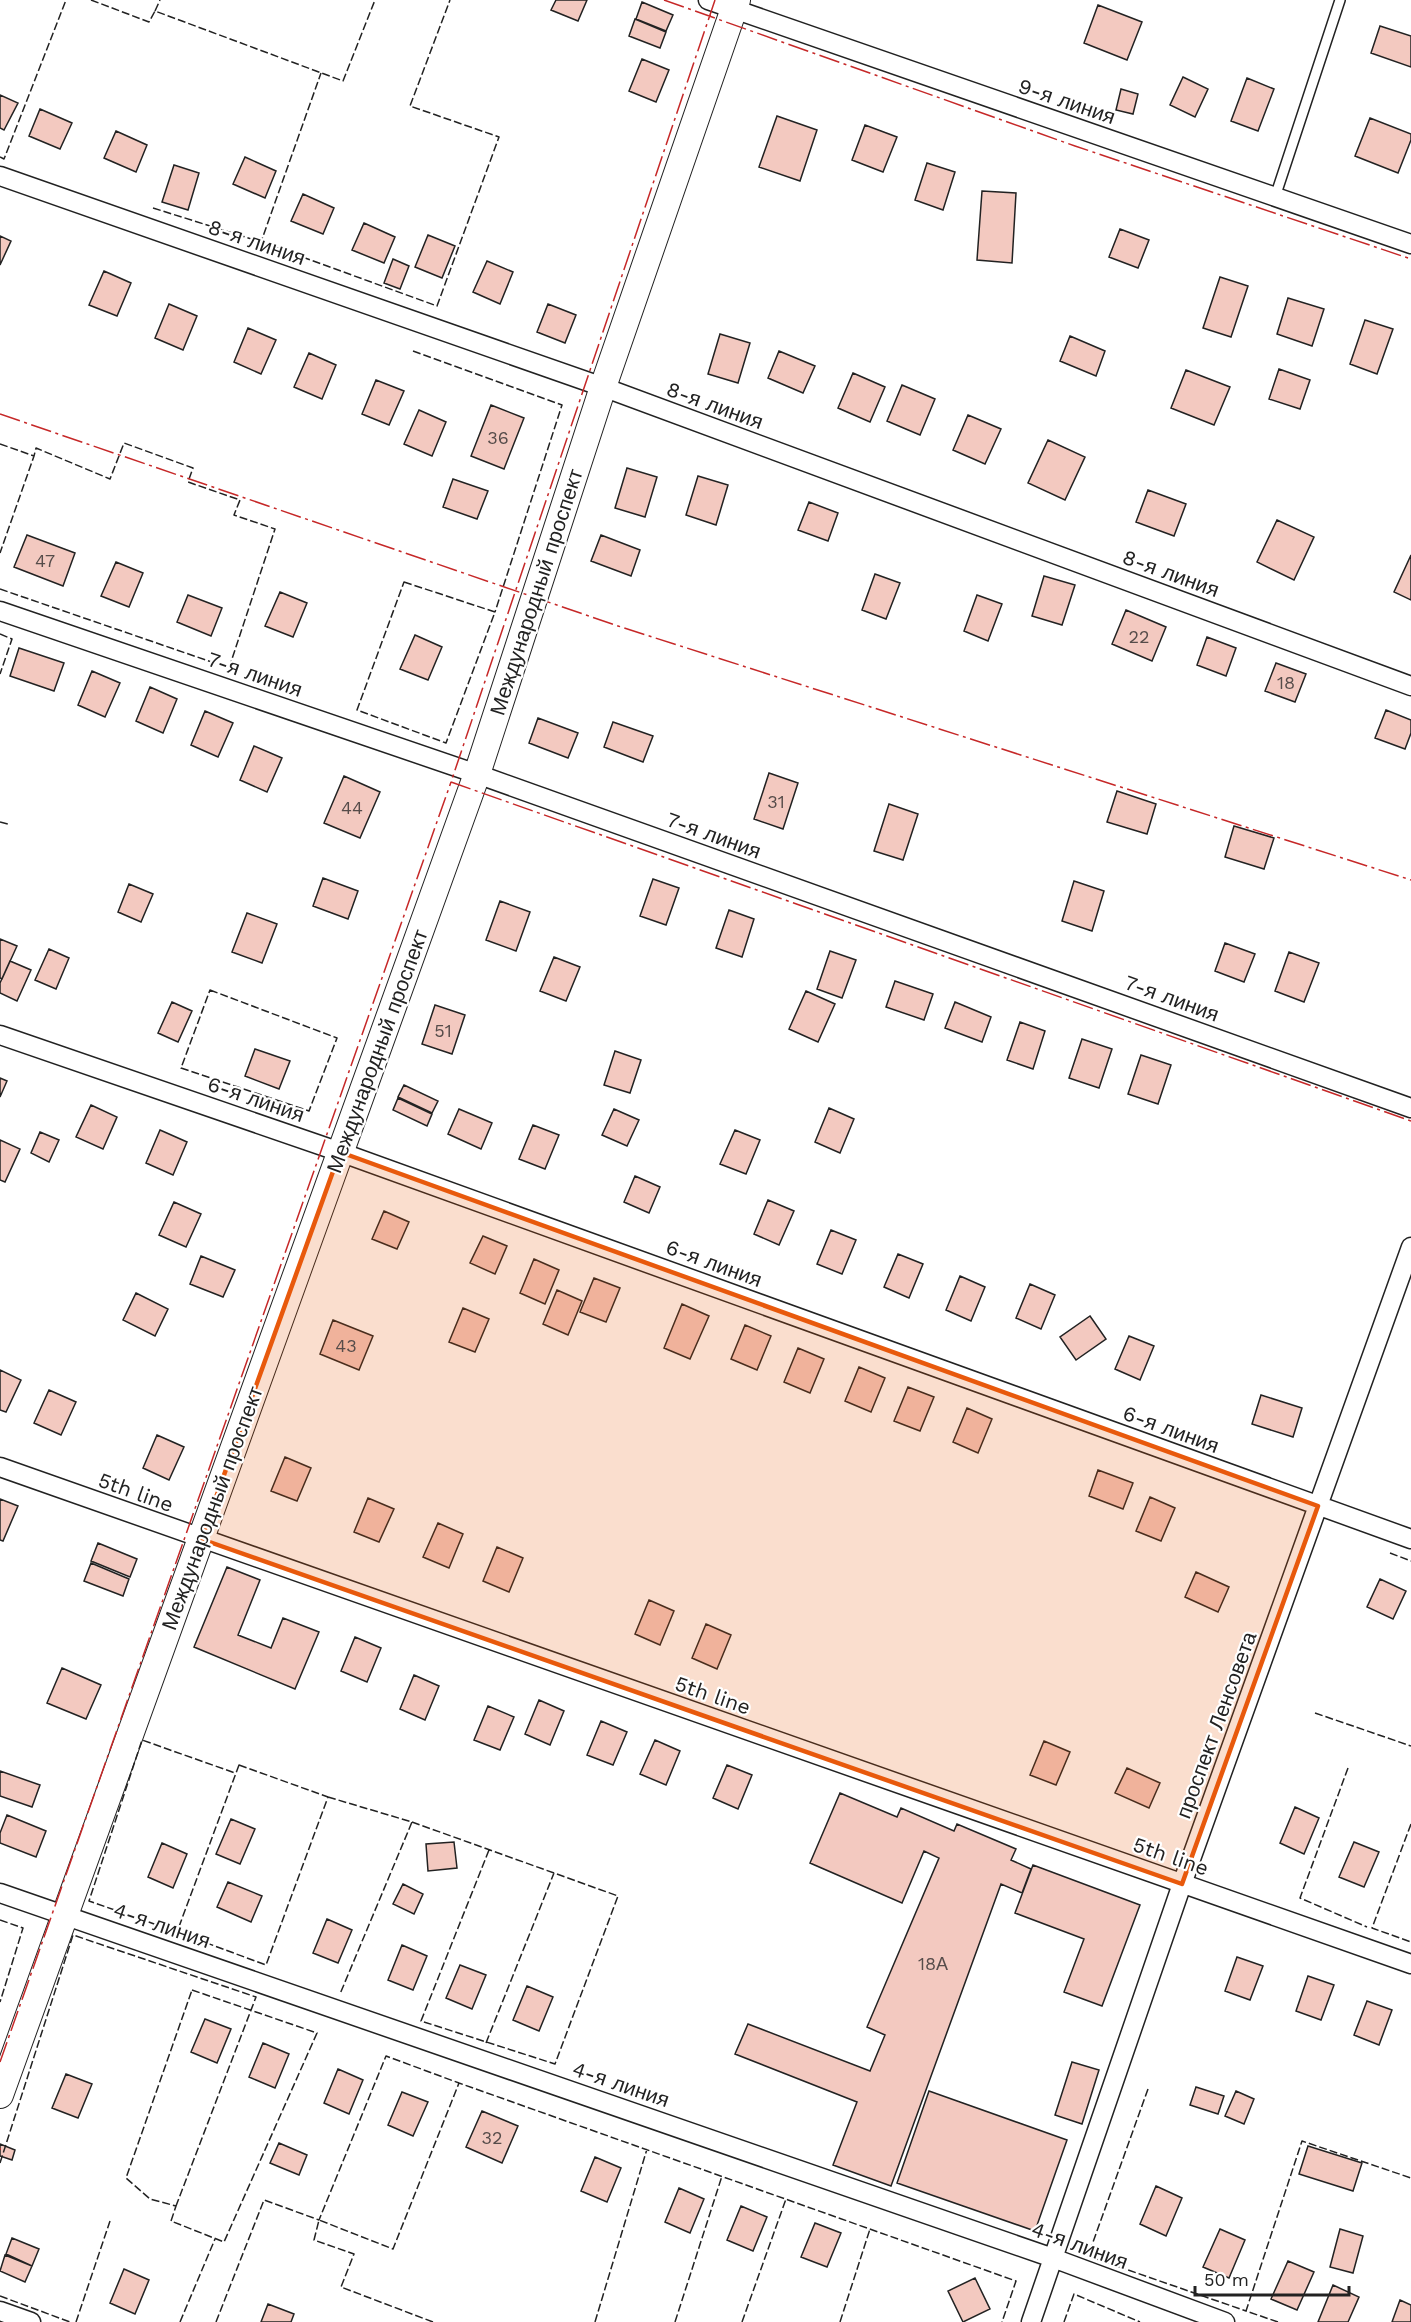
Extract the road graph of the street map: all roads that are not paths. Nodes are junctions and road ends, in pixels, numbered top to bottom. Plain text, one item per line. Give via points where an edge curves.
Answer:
1 (708, 0) edge
2 (1340, 0) edge
3 (735, 5) edge
4 (0, 176) edge
5 (1275, 197) junction
6 (1411, 244) edge
7 (603, 387) junction
8 (0, 610) edge
9 (1411, 686) edge
10 (477, 774) junction
11 (0, 1035) edge
12 (1411, 1108) edge
13 (340, 1152) junction
14 (1411, 1247) edge
15 (0, 1467) edge
16 (1318, 1506) junction
17 (201, 1539) junction
18 (1411, 1539) edge
19 (1182, 1884) junction
20 (0, 1893) edge
21 (65, 1915) junction
22 (1411, 1965) edge
23 (0, 2096) edge
24 (1053, 2258) junction
25 (0, 2311) edge
26 (31, 2322) edge
27 (1031, 2322) edge
28 (1225, 2322) edge

1 - 3 street, 9-я линия
2 - 5 lane
3 - 5 street, 9-я линия
3 - 7 street, Международный проспект
4 - 7 street, 8-я линия
5 - 6 street, 9-я линия
7 - 9 street, 8-я линия
7 - 10 street, Международный проспект
8 - 10 street, 7-я линия
10 - 12 street, 7-я линия
10 - 13 street, Международный проспект
11 - 13 street, 6-я линия
13 - 16 street, 6-я линия
13 - 17 street, Международный проспект
14 - 16 street, проспект Ленсовета
15 - 17 street, 5th line
16 - 18 street, 6-я линия
16 - 19 street, проспект Ленсовета
17 - 19 street, 5th line
17 - 21 street, Международный проспект
19 - 22 street, 5th line
19 - 24 street, проспект Ленсовета
20 - 21 street, 4-я линия
21 - 23 street, Международный проспект
21 - 24 street, 4-я линия
24 - 27 street, проспект Ленсовета
24 - 28 street, 4-я линия
25 - 26 street

